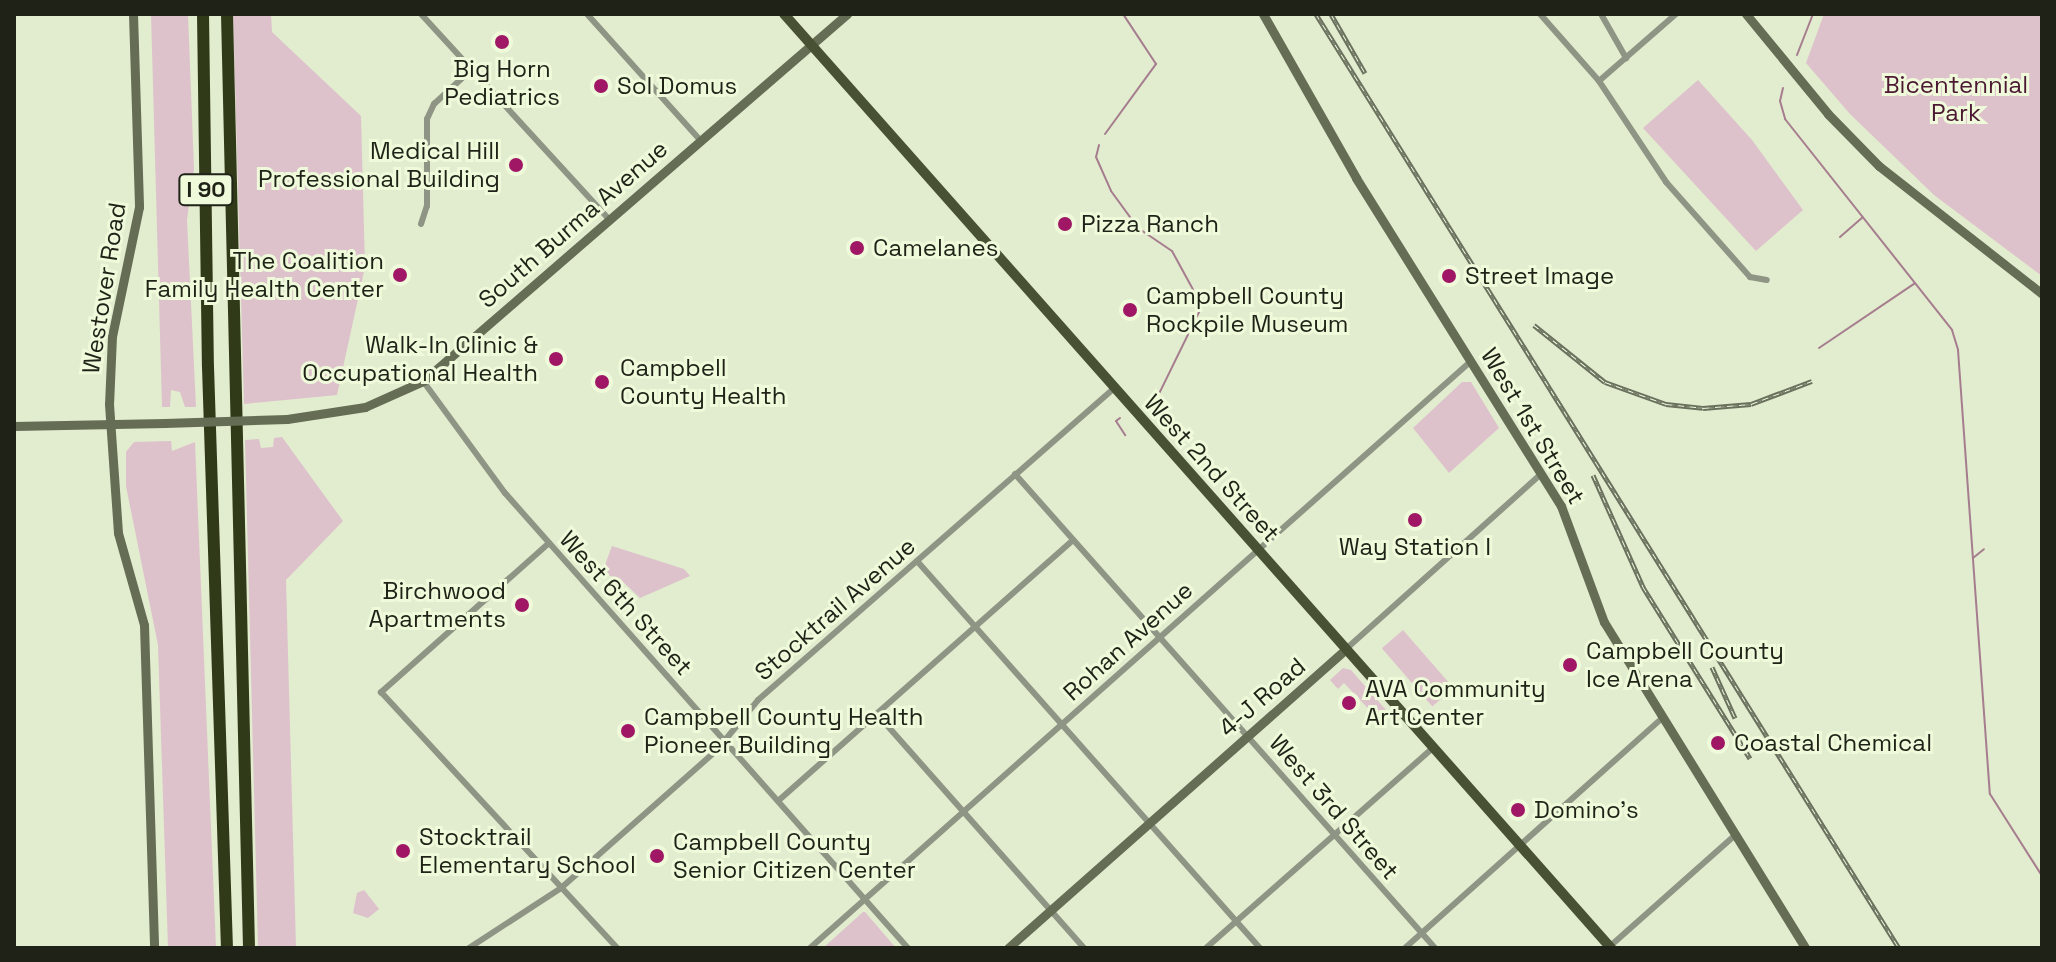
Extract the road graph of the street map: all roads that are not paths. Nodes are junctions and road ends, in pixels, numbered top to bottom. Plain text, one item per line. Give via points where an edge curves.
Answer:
1 (133, 14) edge
2 (202, 14) edge
3 (227, 14) edge
4 (421, 14) edge
5 (587, 14) edge
6 (784, 14) edge
7 (847, 14) edge
8 (1263, 14) edge
9 (1540, 14) edge
10 (1601, 14) edge
11 (1676, 14) edge
12 (1746, 14) edge
13 (812, 45) junction
14 (1626, 58) junction
15 (472, 69) junction
16 (1599, 81) junction
17 (700, 140) junction
18 (609, 219) junction
19 (421, 224) dead end
20 (1767, 280) dead end
21 (2042, 294) edge
22 (1470, 362) junction
23 (423, 381) junction
24 (1115, 388) junction
25 (110, 425) junction
26 (14, 426) edge
27 (1015, 474) junction
28 (1541, 474) junction
29 (1073, 540) junction
30 (549, 543) junction
31 (1258, 549) junction
32 (917, 561) junction
33 (974, 627) junction
34 (1160, 637) junction
35 (1346, 649) junction
36 (877, 714) junction
37 (1661, 719) junction
38 (1061, 725) junction
39 (1247, 735) junction
40 (725, 740) junction
41 (1433, 748) junction
42 (778, 801) junction
43 (964, 812) junction
44 (1149, 823) junction
45 (1335, 835) junction
46 (1734, 836) junction
47 (1519, 846) junction
48 (561, 888) junction
49 (865, 899) junction
50 (1051, 910) junction
51 (1236, 921) junction
52 (1422, 933) junction
53 (1610, 947) edge
54 (154, 948) edge
55 (227, 948) edge
56 (249, 948) edge
57 (469, 948) edge
58 (617, 948) edge
59 (810, 948) edge
60 (908, 948) edge
61 (1008, 948) edge
62 (1084, 948) edge
63 (1206, 948) edge
64 (1260, 948) edge
65 (1405, 948) edge
66 (1435, 948) edge
67 (1805, 948) edge

1 - 25 street, Westover Road via 139,207 112,336
2 - 55 highway, I 90
3 - 56 highway, I 90
4 - 15 street
5 - 17 street
6 - 13 main road, West 2nd Street
7 - 13 street, South Burma Avenue
8 - 22 street, West 1st Street
9 - 16 street
10 - 14 street
11 - 14 street
12 - 21 street via 1828,114 1879,166
13 - 17 street, South Burma Avenue
13 - 24 main road, West 2nd Street
14 - 16 street
15 - 18 street
15 - 19 street via 434,104 427,119 427,206
16 - 20 street via 1666,182 1750,277
17 - 18 street, South Burma Avenue
18 - 23 street, South Burma Avenue
22 - 28 street, West 1st Street
22 - 31 street, Rohan Avenue
23 - 25 street, South Burma Avenue, bridge via 355,410 287,419
23 - 30 street, West 6th Street via 505,493
24 - 27 street, Stocktrail Avenue
24 - 31 main road, West 2nd Street
25 - 26 street, South Burma Avenue
25 - 54 street, Westover Road via 118,533 144,625
27 - 29 street, West 3rd Street
27 - 32 street, Stocktrail Avenue
28 - 35 street, 4-J Road
28 - 37 street, West 1st Street via 1568,520 1604,622
29 - 33 street
29 - 34 street, West 3rd Street
30 - 40 street, West 6th Street
30 - 48 street via 381,692
31 - 34 street, Rohan Avenue
31 - 35 main road, West 2nd Street
32 - 33 street
32 - 40 street, Stocktrail Avenue via 758,700
33 - 36 street
33 - 38 street
34 - 38 street, Rohan Avenue
34 - 39 street, West 3rd Street
35 - 39 street, 4-J Road
35 - 41 main road, West 2nd Street
36 - 42 street
36 - 43 street
37 - 46 street, West 1st Street
37 - 47 street
38 - 43 street, Rohan Avenue
38 - 44 street
39 - 44 street, 4-J Road
39 - 45 street, West 3rd Street
40 - 42 street, West 6th Street
40 - 48 street, Stocktrail Avenue
41 - 45 street
41 - 47 main road, West 2nd Street
42 - 49 street, West 6th Street
43 - 49 street, Rohan Avenue
43 - 50 street
44 - 50 street, 4-J Road
44 - 51 street
45 - 51 street
45 - 52 street, West 3rd Street
46 - 53 street
46 - 67 street, West 1st Street
47 - 52 street
47 - 53 main road, West 2nd Street
48 - 57 street, Stocktrail Avenue
48 - 58 street
49 - 59 street, Rohan Avenue
49 - 60 street, West 6th Street
50 - 61 street, 4-J Road
50 - 62 street
51 - 63 street
51 - 64 street
52 - 65 street
52 - 66 street, West 3rd Street

